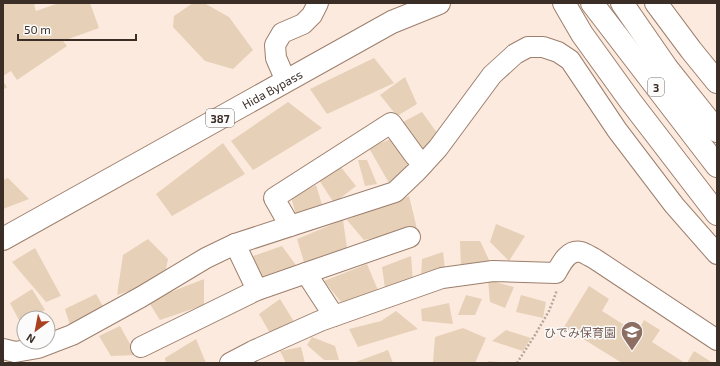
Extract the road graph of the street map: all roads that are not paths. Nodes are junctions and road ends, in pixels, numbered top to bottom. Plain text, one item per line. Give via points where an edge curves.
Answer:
1 (318, 3) edge
2 (418, 3) edge
3 (439, 3) edge
4 (564, 3) edge
5 (622, 3) edge
6 (594, 6) edge
7 (660, 6) edge
8 (392, 22) junction
9 (286, 81) junction
10 (717, 82) edge
11 (717, 131) edge
12 (423, 164) junction
13 (717, 166) edge
14 (717, 214) edge
15 (290, 226) junction
16 (4, 236) edge
17 (410, 237) dead end
18 (235, 244) junction
19 (717, 254) edge
20 (306, 273) junction
21 (257, 290) junction
22 (334, 316) junction
23 (717, 340) edge
24 (141, 347) dead end
25 (3, 349) edge
26 (258, 357) edge
27 (230, 363) edge

1 - 9 street via 312,15 303,24 282,33 275,45 276,58
2 - 8 highway
3 - 8 highway, Hida Bypass / 387
4 - 14 highway via 582,34 631,102
5 - 11 highway, 3 via 666,68
6 - 13 highway, 3
7 - 10 highway
8 - 9 highway, Hida Bypass / 387
9 - 16 highway, Hida Bypass / 387
12 - 15 street via 395,192
12 - 15 street via 392,123 274,198
12 - 19 street via 438,148 492,75 515,54 528,47 558,52 570,60 617,130 674,205
15 - 18 street
17 - 20 street
18 - 21 street
18 - 25 street via 72,335 38,348 15,352
20 - 21 street
20 - 22 street
21 - 24 street
22 - 23 street via 442,278 493,270 556,273 563,261 572,253 580,252 595,259
22 - 26 street via 320,321
26 - 27 street

